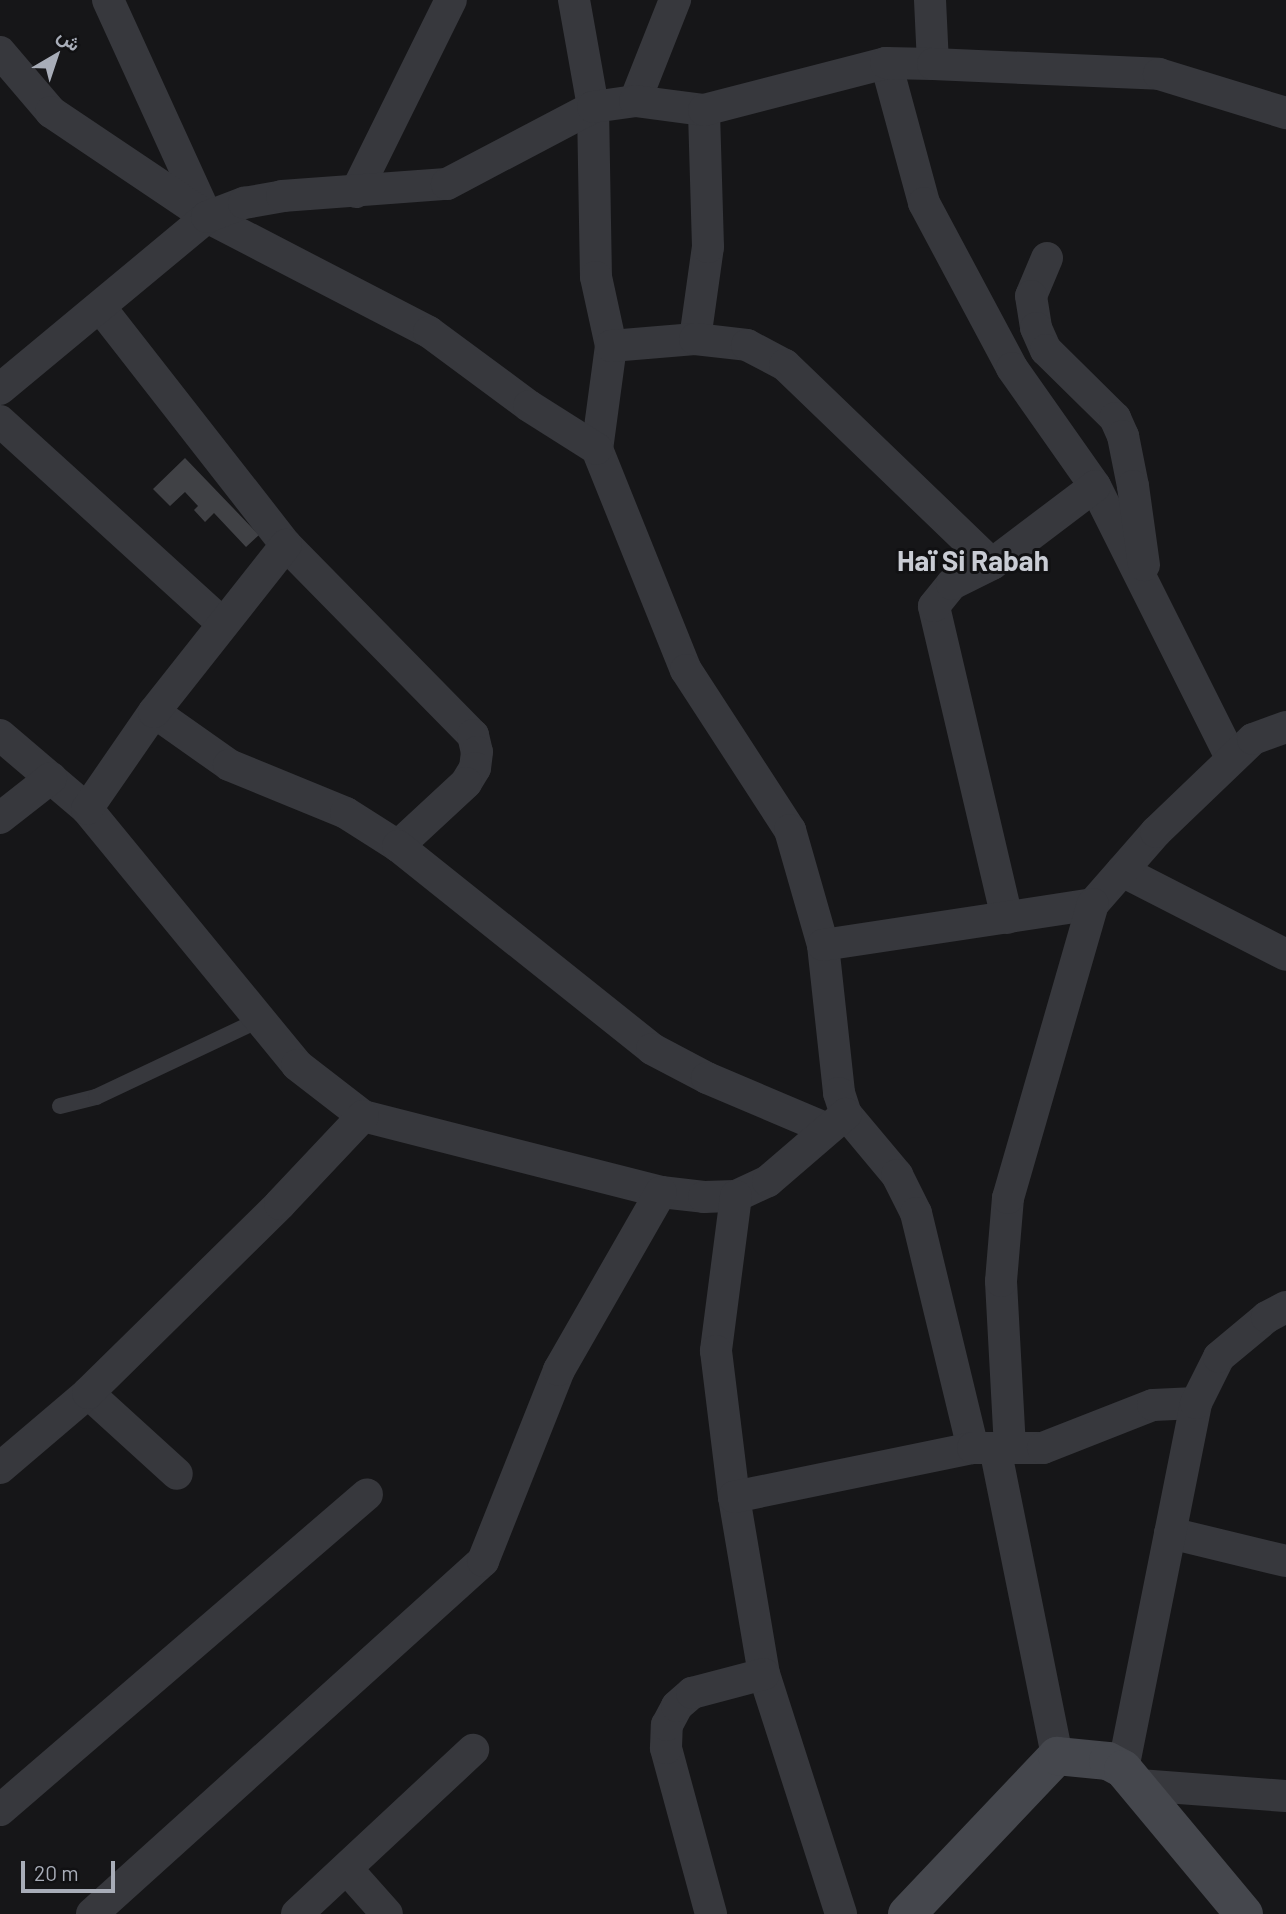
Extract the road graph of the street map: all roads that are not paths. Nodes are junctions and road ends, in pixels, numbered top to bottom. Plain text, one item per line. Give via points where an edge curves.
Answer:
1 (108, 0) edge
2 (451, 0) edge
3 (574, 0) edge
4 (675, 0) edge
5 (930, 0) edge
6 (0, 52) edge
7 (886, 63) junction
8 (933, 64) junction
9 (635, 101) junction
10 (593, 107) junction
11 (704, 110) junction
12 (1286, 113) edge
13 (356, 192) junction
14 (207, 217) junction
15 (1047, 258) dead end
16 (100, 307) junction
17 (695, 339) junction
18 (611, 346) junction
19 (0, 388) edge
20 (0, 421) edge
21 (597, 449) junction
22 (1096, 486) junction
23 (286, 545) junction
24 (992, 564) junction
25 (1148, 591) junction
26 (222, 623) junction
27 (154, 712) junction
28 (1286, 727) edge
29 (0, 735) edge
30 (1232, 759) junction
31 (51, 778) junction
32 (87, 808) junction
33 (0, 818) edge
34 (398, 846) junction
35 (1122, 871) junction
36 (1093, 904) junction
37 (1007, 918) junction
38 (822, 945) junction
39 (1286, 955) edge
40 (261, 1018) junction
41 (60, 1106) dead end
42 (363, 1116) junction
43 (836, 1122) junction
44 (661, 1192) junction
45 (736, 1196) junction
46 (1286, 1307) edge
47 (88, 1393) junction
48 (1196, 1403) junction
49 (993, 1448) junction
50 (0, 1468) edge
51 (177, 1474) dead end
52 (367, 1493) dead end
53 (734, 1497) junction
54 (1170, 1533) junction
55 (1286, 1561) edge
56 (764, 1674) junction
57 (473, 1750) dead end
58 (1057, 1756) junction
59 (1131, 1777) junction
60 (1286, 1796) edge
61 (2, 1803) edge
62 (346, 1869) junction
63 (92, 1914) edge
64 (297, 1914) edge
65 (387, 1914) edge
66 (712, 1914) edge
67 (841, 1914) edge
68 (907, 1914) edge
69 (1244, 1914) edge

1 - 14 street
2 - 13 street
3 - 10 street
4 - 9 street
5 - 8 street
6 - 14 street via 51,112
7 - 8 street
7 - 11 street
7 - 22 street via 924,203 1012,368
8 - 12 street via 1159,74
9 - 10 street
9 - 11 street
10 - 13 street via 447,184
10 - 18 street via 596,278
11 - 17 street via 708,247
13 - 14 street via 282,196 244,203
14 - 16 street
14 - 21 street via 429,332 529,406
15 - 25 street via 1031,296 1036,328 1046,350 1115,418 1123,436
16 - 19 street
16 - 23 street
17 - 18 street
17 - 24 street via 747,345 785,365
18 - 21 street
20 - 26 street
21 - 38 street via 686,670 790,830
22 - 24 street
22 - 25 street
23 - 26 street
23 - 34 street via 473,735 475,768 466,783
24 - 37 street via 952,584 934,606
25 - 30 street
26 - 27 street
27 - 32 street
27 - 34 street via 229,765 346,813
28 - 30 street via 1253,739
29 - 31 street
30 - 35 street
31 - 32 street
31 - 33 street
32 - 40 street
34 - 43 street via 652,1049 707,1078
35 - 36 street
35 - 39 street
36 - 37 street
36 - 49 street via 1008,1198
37 - 38 street
38 - 43 street via 839,1093
40 - 41 lane via 96,1097
40 - 42 street via 297,1065
42 - 44 street
42 - 47 street
43 - 45 street via 768,1181
43 - 49 street via 897,1174 916,1213
44 - 45 street
44 - 63 street via 559,1370 483,1561
45 - 53 street via 716,1351
46 - 48 street via 1219,1357
47 - 50 street
47 - 51 street
48 - 49 street via 1153,1405 1043,1448
48 - 54 street
49 - 53 street
49 - 58 street
52 - 61 street
53 - 56 street
54 - 55 street
54 - 59 street
56 - 66 street via 692,1693 677,1706 667,1725 666,1748
56 - 67 street
57 - 62 street
58 - 59 street via 1108,1761
58 - 68 street
59 - 60 street
59 - 69 street
62 - 64 street
62 - 65 street

